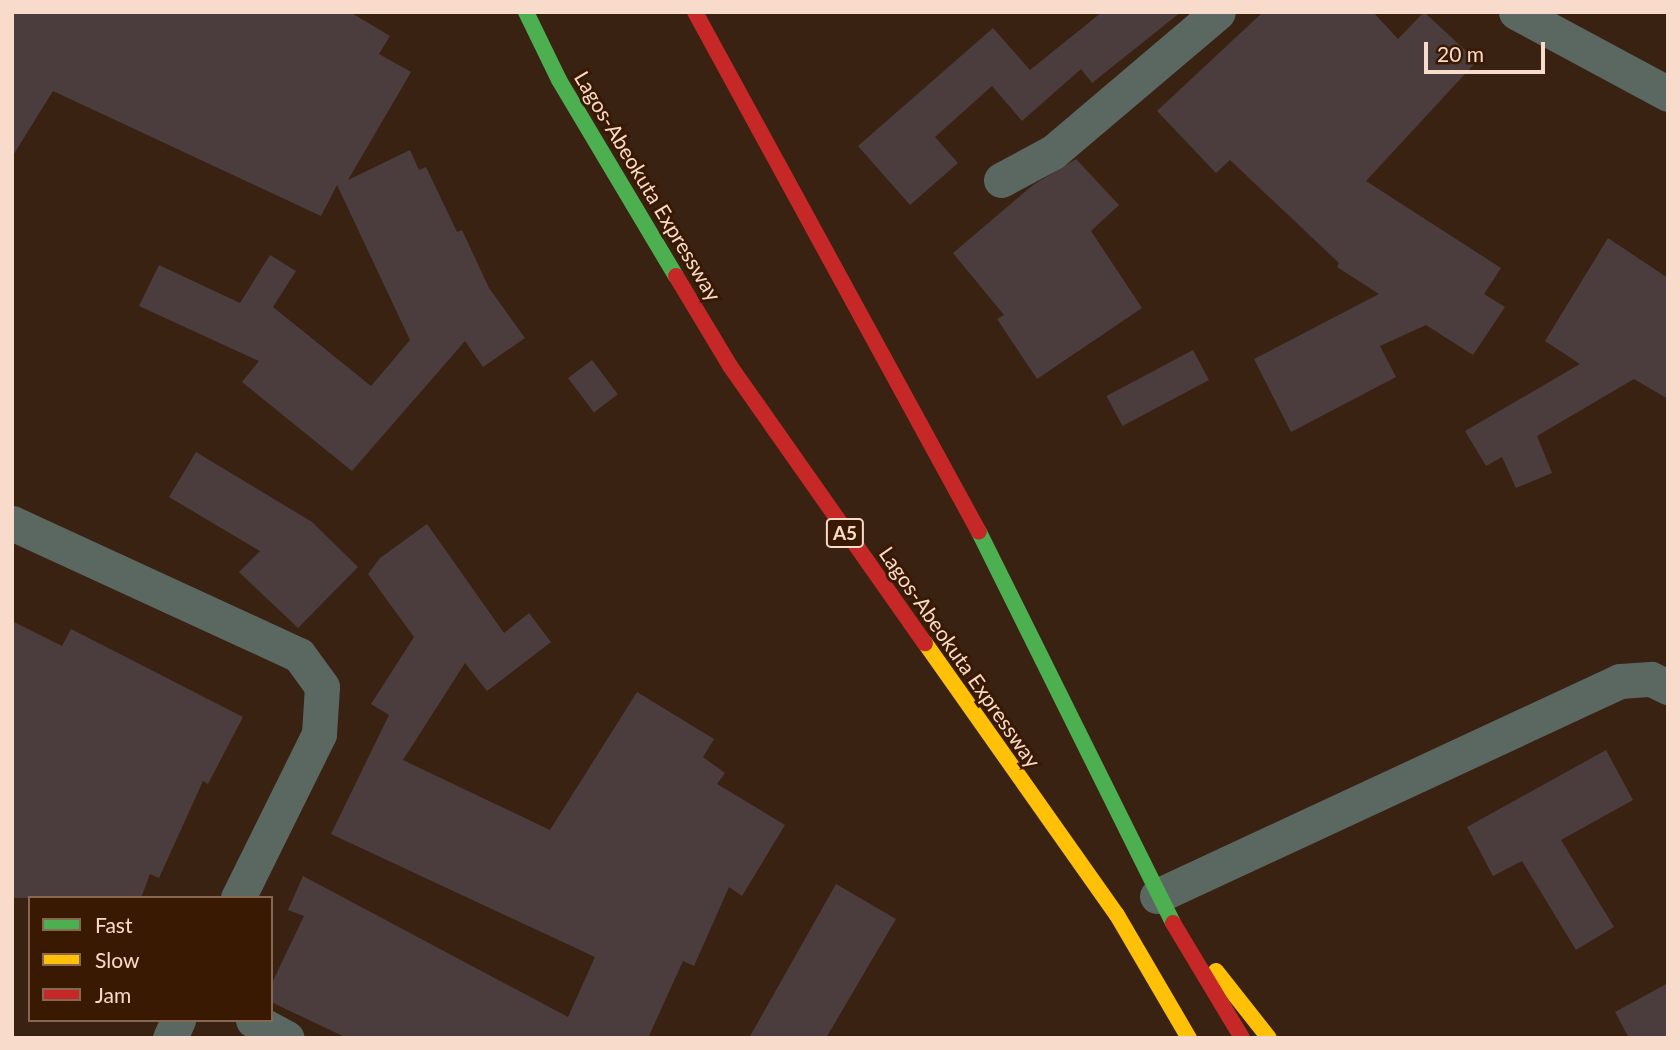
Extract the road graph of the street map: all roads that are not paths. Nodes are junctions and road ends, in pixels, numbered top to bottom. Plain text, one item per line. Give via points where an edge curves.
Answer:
1 (526, 12) edge
2 (695, 12) edge
3 (1218, 12) edge
4 (1516, 12) edge
5 (1668, 94) edge
6 (1001, 180) dead end
7 (12, 523) edge
8 (1668, 687) edge
9 (239, 896) edge
10 (1157, 896) junction
11 (1117, 915) junction
12 (177, 1022) edge
13 (257, 1022) edge
14 (170, 1038) edge
15 (287, 1038) edge
16 (1179, 1038) edge
17 (1189, 1038) edge
18 (1242, 1038) edge
19 (1269, 1038) edge

1 - 11 main road, Lagos-Abeokuta Expressway / A5 via 559,80 730,366
2 - 10 main road via 939,450
3 - 6 street via 1053,152
4 - 5 street
7 - 9 street via 299,655 322,687 318,734
8 - 10 street via 1651,679 1620,681
10 - 18 main road
10 - 19 main road
11 - 16 main road
11 - 17 main road, Lagos-Abeokuta Expressway / A5
12 - 14 street
13 - 15 street

